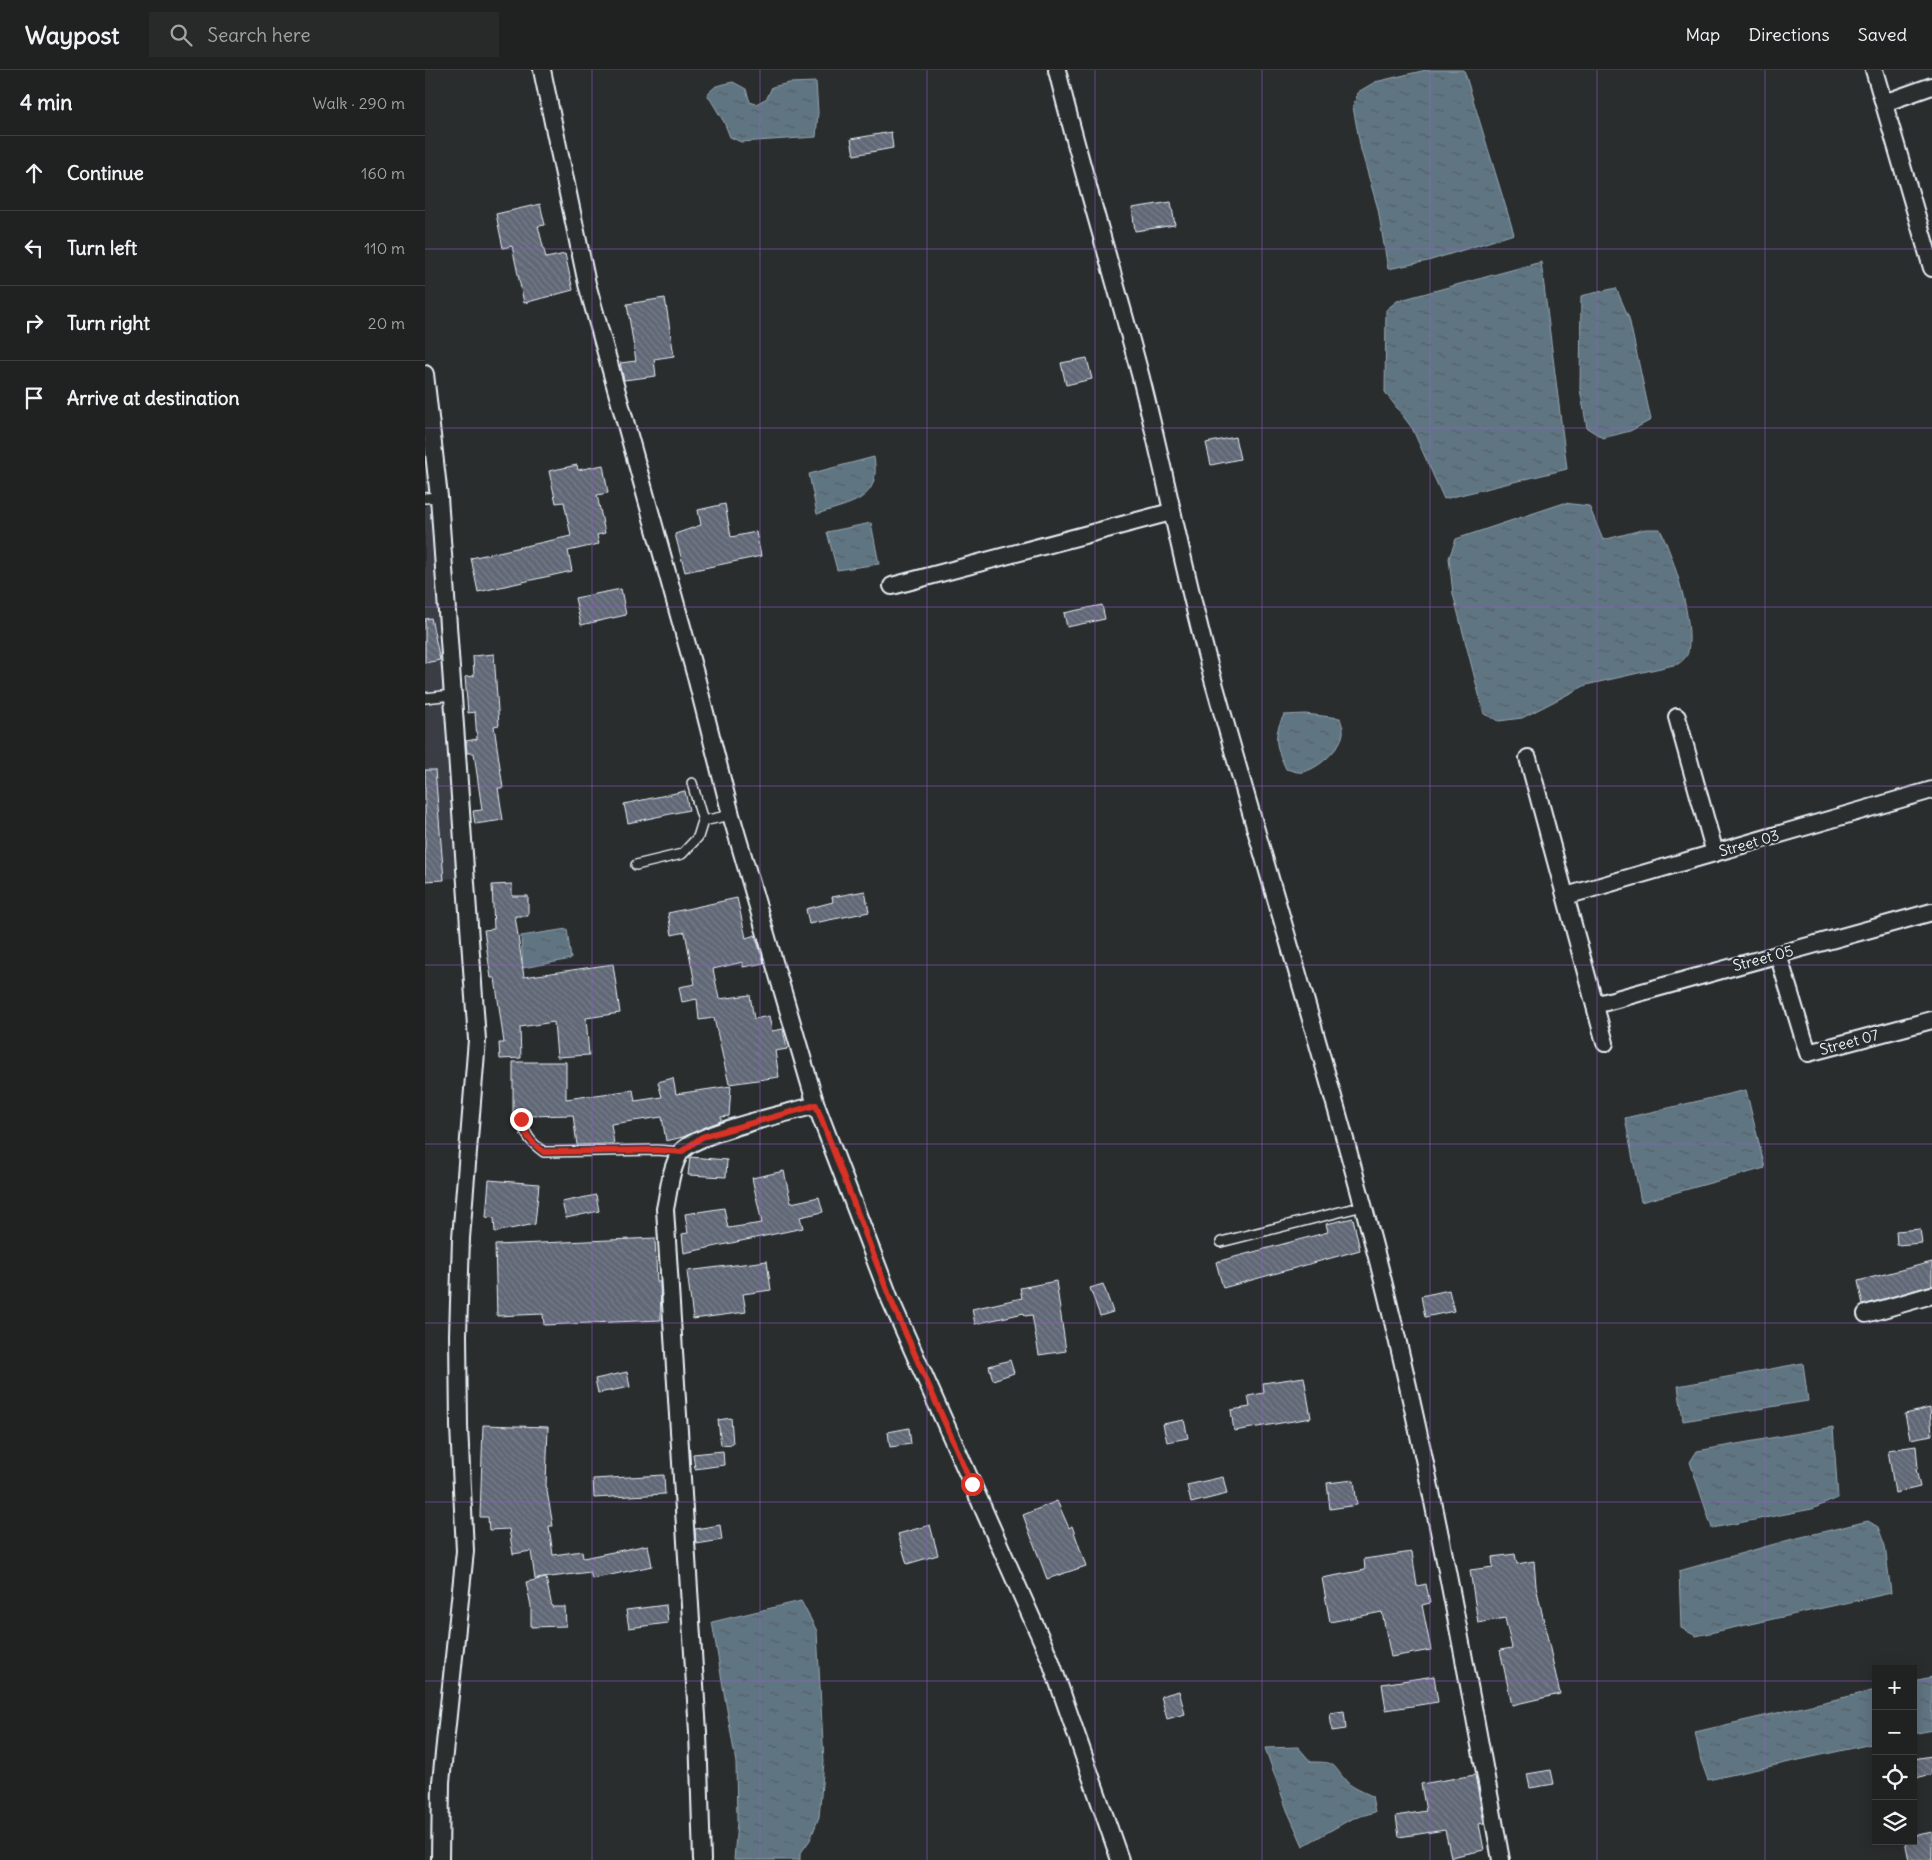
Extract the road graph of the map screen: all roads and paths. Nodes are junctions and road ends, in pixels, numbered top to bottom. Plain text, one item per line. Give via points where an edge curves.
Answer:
1 (542, 70) edge
2 (1057, 70) edge
3 (1873, 70) edge
4 (1932, 86) edge
5 (1884, 103) junction
6 (1932, 268) edge
7 (425, 374) edge
8 (432, 498) edge
9 (1171, 512) junction
10 (892, 586) dead end
11 (452, 695) junction
12 (425, 698) edge
13 (1677, 717) dead end
14 (1529, 758) dead end
15 (692, 782) dead end
16 (1932, 790) edge
17 (731, 815) junction
18 (703, 821) junction
19 (1715, 853) junction
20 (636, 865) dead end
21 (1566, 896) junction
22 (1932, 912) edge
23 (1778, 954) junction
24 (1595, 1004) junction
25 (1932, 1020) edge
26 (1605, 1043) dead end
27 (816, 1105) junction
28 (521, 1119) dead end
29 (681, 1152) junction
30 (1363, 1206) junction
31 (1221, 1242) dead end
32 (1932, 1296) edge
33 (1866, 1314) dead end
34 (440, 1860) edge
35 (702, 1860) edge
36 (1119, 1860) edge
37 (1501, 1860) edge

1 - 17 street via 587,284
2 - 9 street via 1140,377
3 - 5 street
4 - 5 street
5 - 6 street
7 - 8 street
8 - 11 street
9 - 10 street
9 - 30 street via 1215,686
11 - 12 lane
11 - 34 street via 477,1040 461,1238 458,1335 465,1551 441,1782
13 - 19 street
14 - 21 street
15 - 18 lane
16 - 19 street, Street 03
17 - 18 lane
17 - 27 street
18 - 20 lane via 698,837 682,854
19 - 21 street, Street 03
21 - 24 street
22 - 23 street, Street 05
23 - 24 street, Street 05
23 - 25 street, Street 07 via 1808,1053
24 - 26 street
27 - 29 street via 702,1137
27 - 36 street via 890,1298 1050,1659
28 - 29 lane via 533,1144 544,1152
29 - 35 street via 671,1174 665,1209 698,1732
30 - 31 lane
30 - 37 street via 1411,1403
32 - 33 street

